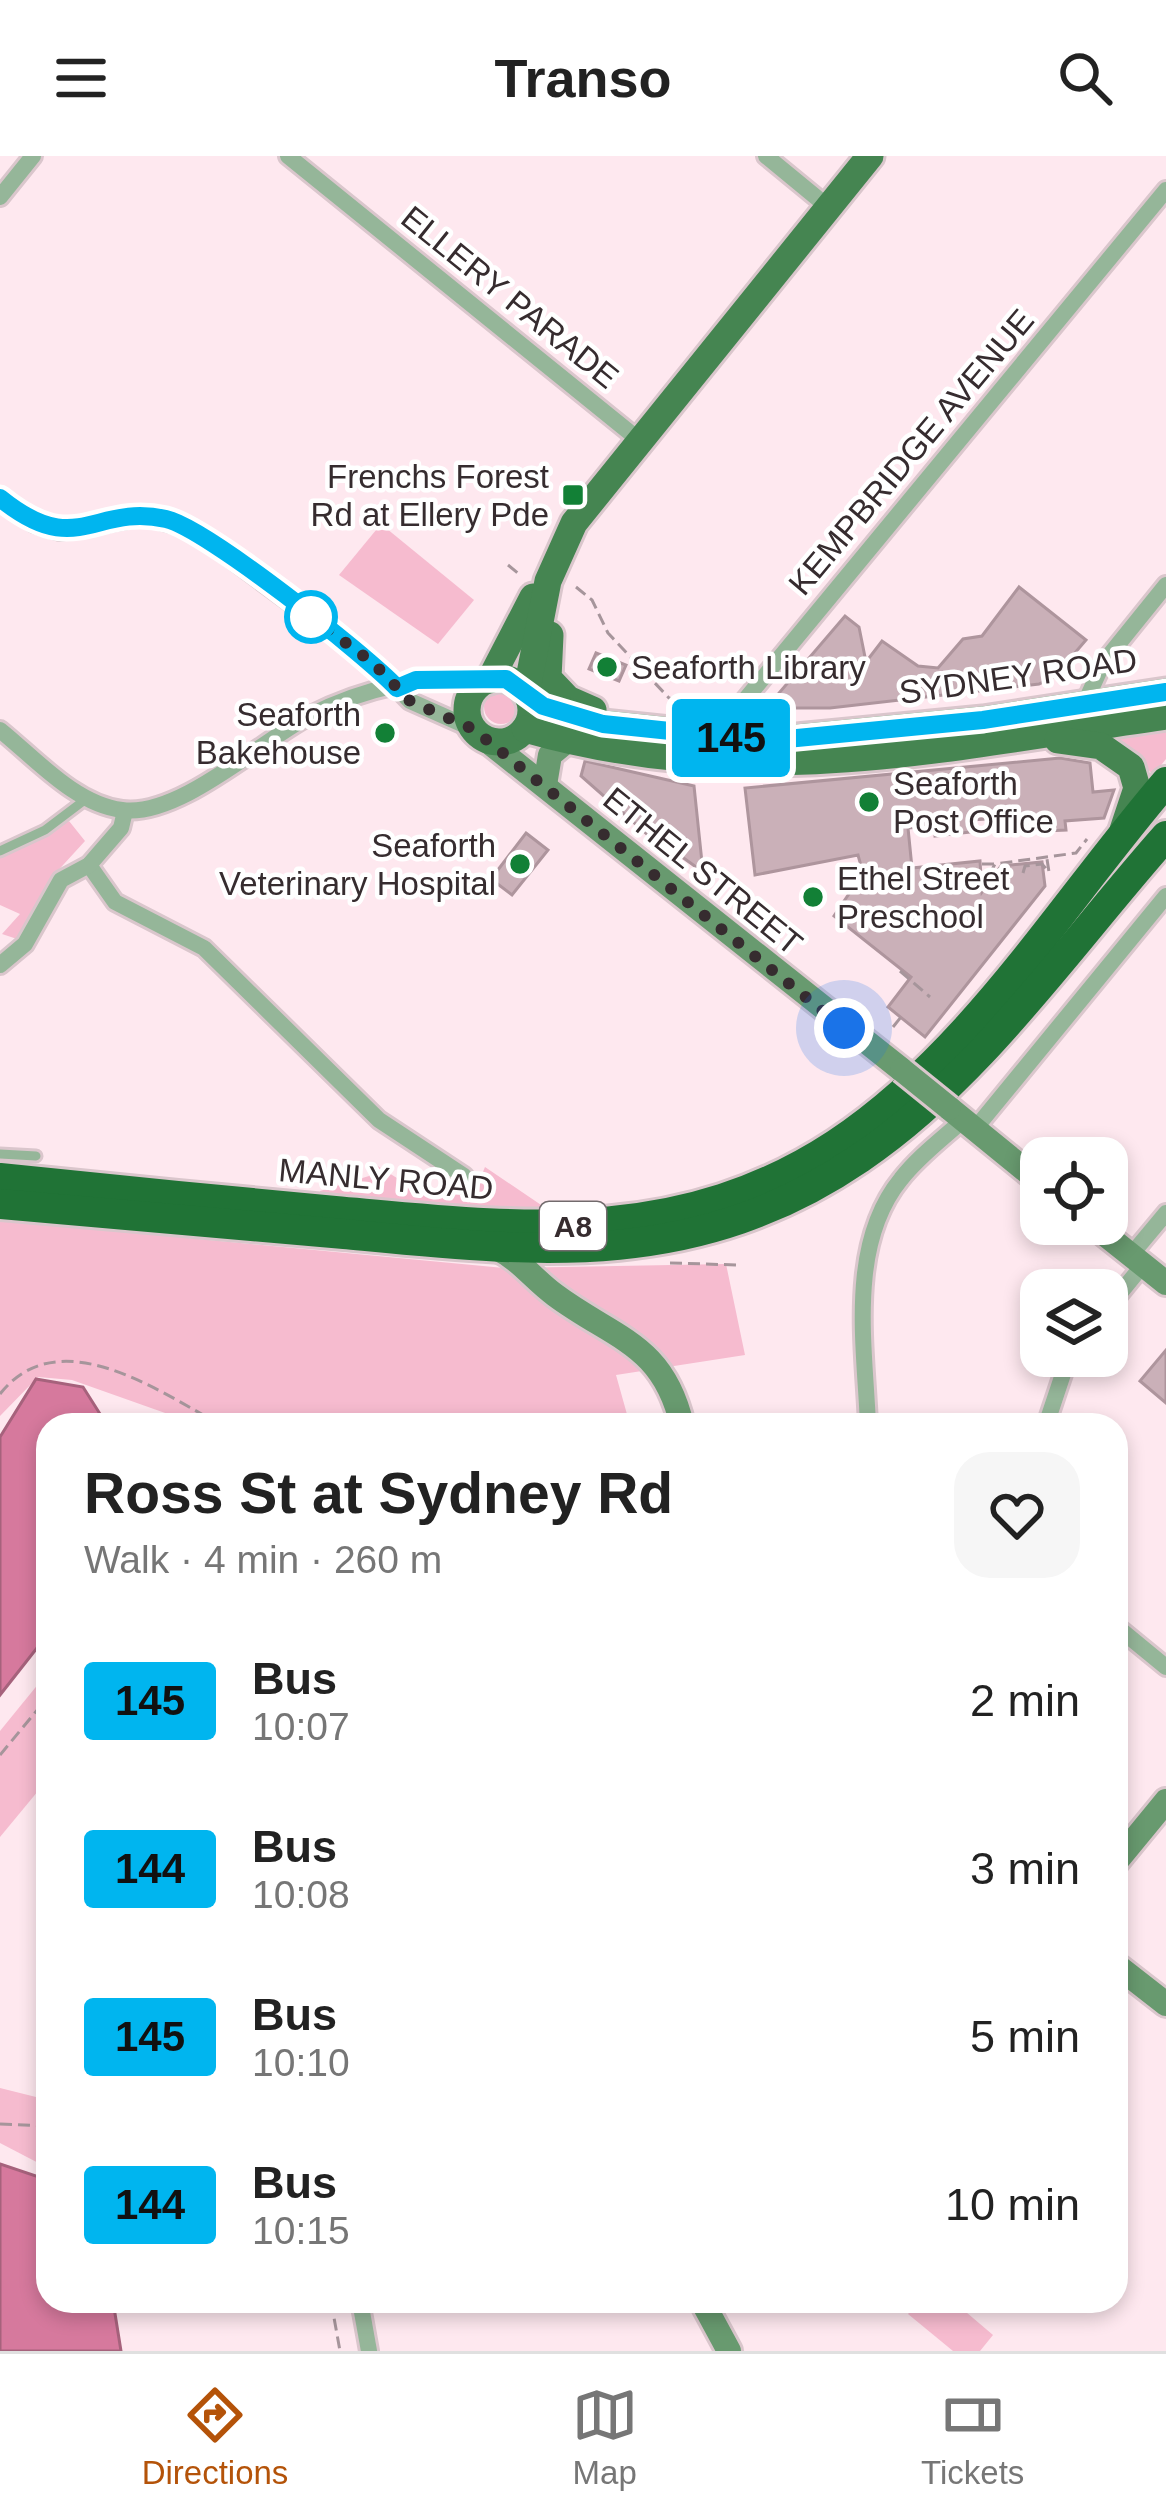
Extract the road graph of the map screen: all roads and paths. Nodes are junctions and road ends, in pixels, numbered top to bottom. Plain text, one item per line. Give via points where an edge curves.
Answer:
1 (33, 156) edge
2 (288, 156) edge
3 (766, 156) edge
4 (870, 156) edge
5 (1166, 190) edge
6 (0, 197) edge
7 (828, 207) junction
8 (639, 440) junction
9 (0, 498) edge
10 (508, 566) dead end
11 (519, 574) dead end
12 (1166, 585) edge
13 (557, 588) junction
14 (489, 680) junction
15 (397, 688) junction
16 (1166, 692) edge
17 (527, 695) junction
18 (710, 712) dead end
19 (1081, 716) junction
20 (1166, 716) edge
21 (615, 722) junction
22 (0, 730) edge
23 (524, 730) junction
24 (479, 734) junction
25 (1034, 736) junction
26 (568, 740) junction
27 (732, 752) junction
28 (1166, 782) edge
29 (547, 783) junction
30 (86, 799) junction
31 (125, 811) junction
32 (1122, 834) junction
33 (1089, 836) dead end
34 (1166, 836) edge
35 (0, 851) edge
36 (1047, 857) junction
37 (982, 863) dead end
38 (995, 864) junction
39 (89, 865) junction
40 (1022, 873) dead end
41 (989, 874) dead end
42 (1166, 896) edge
43 (0, 965) edge
44 (900, 971) dead end
45 (930, 997) dead end
46 (901, 1017) dead end
47 (892, 1027) dead end
48 (962, 1120) junction
49 (0, 1154) edge
50 (36, 1156) dead end
51 (1020, 1166) edge
52 (464, 1175) dead end
53 (0, 1178) edge
54 (0, 1204) edge
55 (1166, 1213) edge
56 (1118, 1245) edge
57 (496, 1248) junction
58 (572, 1251) junction
59 (1137, 1260) junction
60 (668, 1263) dead end
61 (739, 1265) dead end
62 (1128, 1275) edge
63 (1166, 1283) edge
64 (553, 1293) junction
65 (1062, 1377) edge
66 (0, 1394) edge
67 (197, 1413) edge
68 (678, 1413) edge
69 (868, 1413) edge
70 (1050, 1413) edge
71 (1128, 1636) edge
72 (1166, 1667) edge
73 (36, 1712) edge
74 (0, 1755) edge
75 (1166, 1801) edge
76 (1128, 1847) edge
77 (1128, 1974) edge
78 (1166, 2004) edge
79 (0, 2124) edge
80 (36, 2126) edge
81 (333, 2313) edge
82 (363, 2313) edge
83 (708, 2313) edge
84 (340, 2351) edge
85 (370, 2351) edge
86 (729, 2351) edge

1 - 6 street
2 - 8 street, ELLERY PARADE
3 - 7 street
4 - 7 main road
5 - 27 street, KEMPBRIDGE AVENUE via 739,707
7 - 8 main road
8 - 13 main road via 574,523
9 - 15 street via 60,531 145,516 190,528
10 - 11 path
12 - 19 street via 1102,663
13 - 14 main road via 532,598
13 - 17 main road
13 - 18 path via 592,600 608,633 669,698
13 - 21 main road via 548,678 568,699
14 - 15 street via 416,680
14 - 17 main road via 510,681
14 - 24 main road via 468,703
15 - 24 street
15 - 31 street via 311,715 175,799
16 - 19 main road, SYDNEY ROAD
17 - 21 main road, SYDNEY ROAD via 559,712
17 - 23 main road
19 - 20 main road, SYDNEY ROAD
19 - 25 main road, SYDNEY ROAD
19 - 27 main road, SYDNEY ROAD
21 - 27 main road, SYDNEY ROAD
22 - 30 street
23 - 24 main road via 506,742
23 - 26 main road, SYDNEY ROAD
23 - 29 street, ETHEL STREET
24 - 29 street, ETHEL STREET
25 - 27 main road, SYDNEY ROAD via 842,761
25 - 32 main road via 1101,746 1125,759 1137,788
26 - 27 main road, SYDNEY ROAD
26 - 29 street via 550,755
28 - 32 highway, MANLY ROAD / A8
29 - 48 street, ETHEL STREET, bridge
30 - 31 street
30 - 35 lane
31 - 39 street via 121,828
32 - 53 highway, MANLY ROAD / A8 via 965,1028 884,1106 787,1172 691,1209 623,1224 508,1226
33 - 36 path via 1076,853
34 - 58 highway, MANLY ROAD / A8 via 964,1066 860,1159 744,1220 637,1247
36 - 38 path
36 - 40 path via 1049,872 1042,864
37 - 38 path
38 - 41 path
39 - 43 street via 61,880 25,944
39 - 52 street via 115,902 204,948 379,1120
42 - 48 street
44 - 45 path
46 - 47 path
48 - 51 street, ETHEL STREET
48 - 69 street via 899,1180 877,1221 865,1275
49 - 50 lane
54 - 57 highway, MANLY ROAD / A8
55 - 59 street
56 - 59 street
57 - 58 highway, MANLY ROAD / A8
57 - 64 street
58 - 64 street via 553,1268
59 - 62 street
59 - 63 street
60 - 61 path
64 - 68 street via 645,1351
65 - 70 street
66 - 67 path via 30,1364 71,1358
71 - 72 street
73 - 74 path
75 - 76 street
77 - 78 street
79 - 80 path
81 - 84 path
82 - 85 street
83 - 86 street

